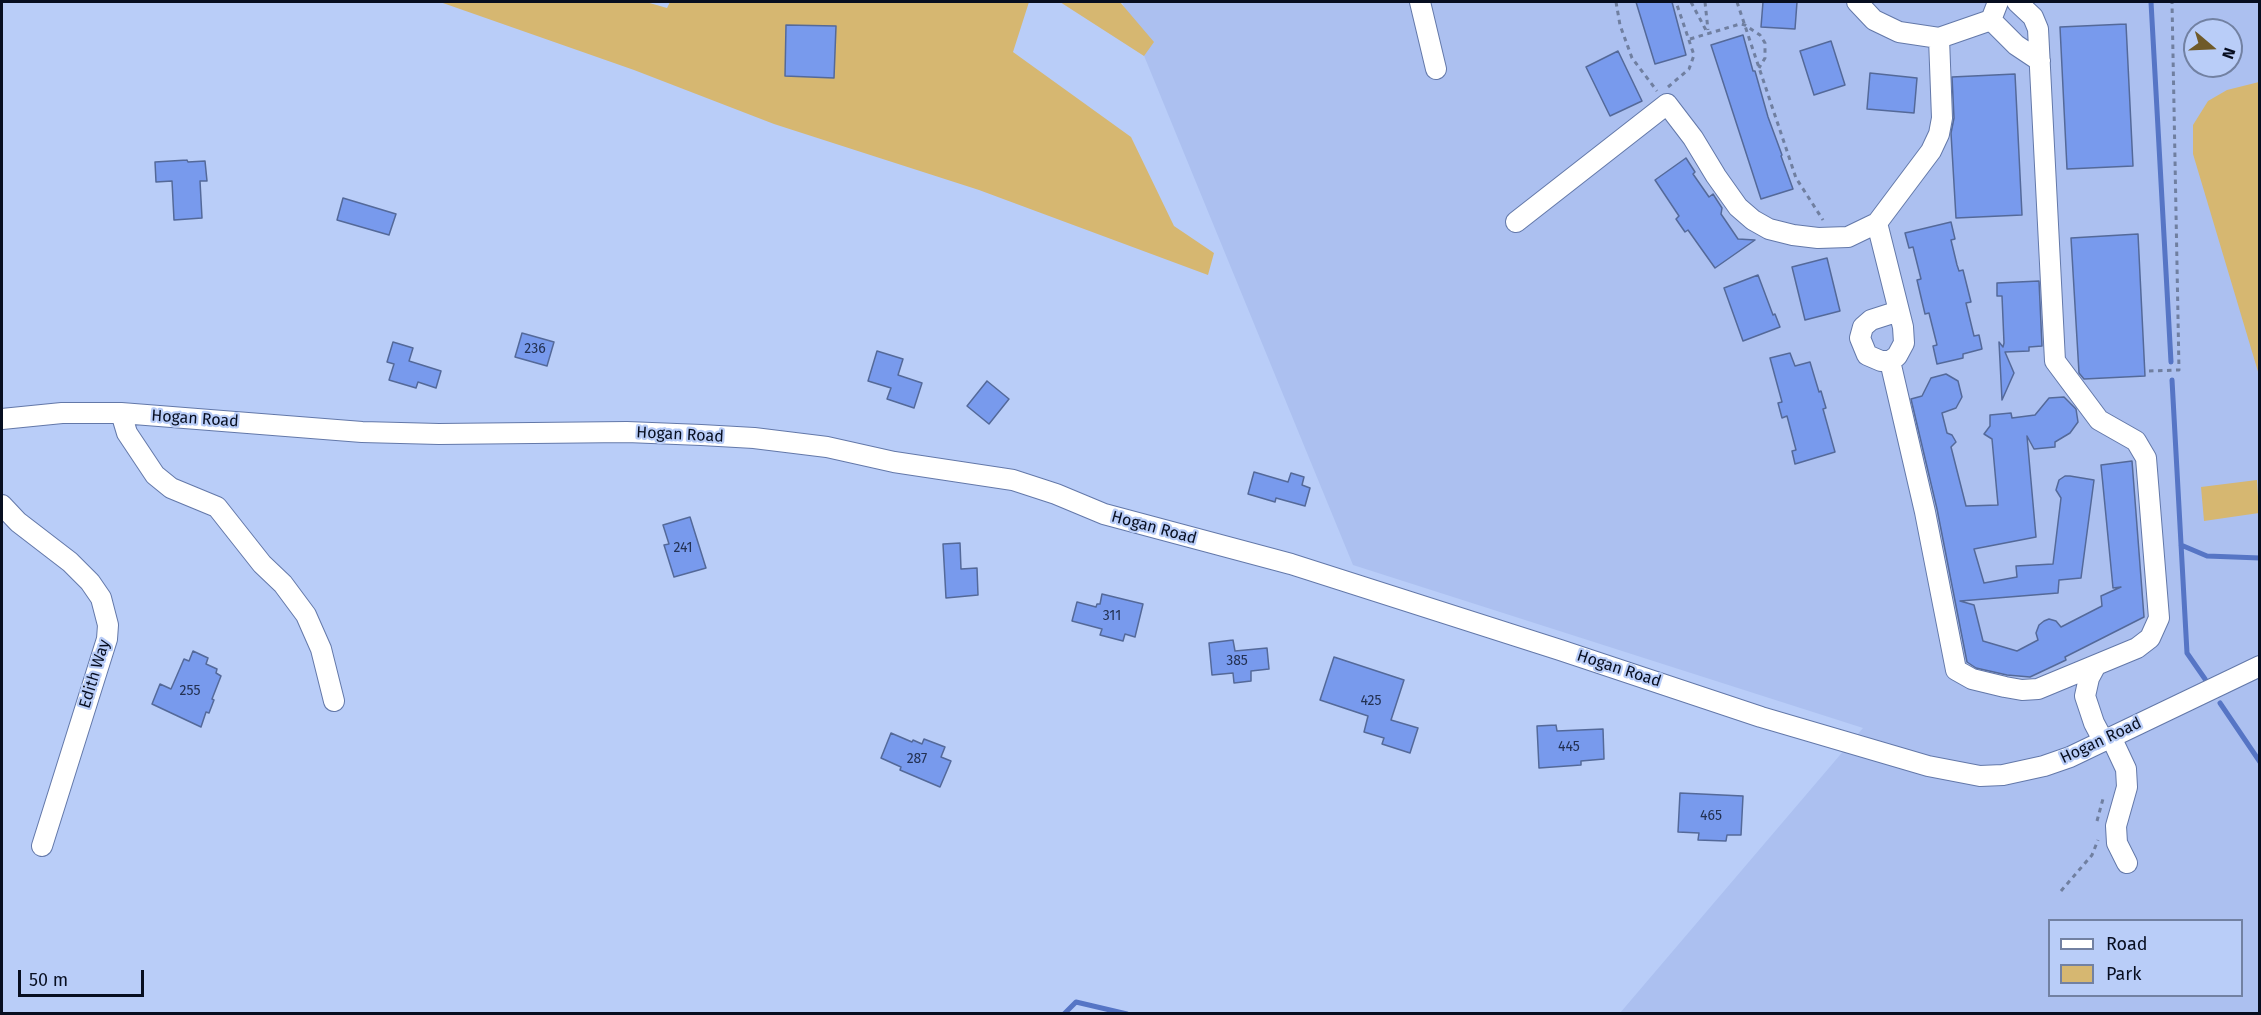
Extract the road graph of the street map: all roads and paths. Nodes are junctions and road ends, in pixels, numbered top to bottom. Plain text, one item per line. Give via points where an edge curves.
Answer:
1 (1420, 2) edge
2 (1616, 2) edge
3 (1676, 2) edge
4 (1691, 2) edge
5 (1705, 2) edge
6 (1737, 2) edge
7 (1857, 2) edge
8 (1998, 2) edge
9 (2017, 2) edge
10 (2172, 2) edge
11 (1991, 20) junction
12 (1745, 25) junction
13 (1708, 34) junction
14 (1939, 38) junction
15 (1690, 39) junction
16 (2040, 61) junction
17 (1759, 68) junction
18 (1436, 69) dead end
19 (1663, 99) junction
20 (1515, 222) dead end
21 (1877, 223) junction
22 (1836, 238) junction
23 (1899, 312) junction
24 (1890, 361) junction
25 (2149, 371) dead end
26 (121, 413) junction
27 (2, 419) edge
28 (2, 505) edge
29 (2096, 665) junction
30 (2259, 666) edge
31 (334, 701) dead end
32 (2107, 739) junction
33 (2106, 791) dead end
34 (42, 846) dead end
35 (2127, 863) dead end
36 (2061, 891) dead end

1 - 18 street
2 - 19 path via 1632,58
3 - 15 path
4 - 13 path
5 - 13 path
6 - 12 path
7 - 14 street via 1874,20 1899,32
8 - 11 street
9 - 16 street via 2033,17 2038,29
10 - 25 path via 2179,370
11 - 14 street
11 - 16 street via 2016,45
12 - 13 path
12 - 17 path
12 - 17 path via 1761,35 1765,43 1765,58
13 - 15 path
14 - 21 street via 1939,134 1931,152
15 - 19 path via 1693,63
16 - 29 street via 2055,361 2099,420 2136,441 2146,458 2159,618 2150,638 2137,648
17 - 22 path via 1796,178
19 - 20 street
19 - 22 street via 1738,207 1753,220 1769,230
21 - 22 street via 1848,237
21 - 23 street
23 - 24 street via 1904,344
23 - 24 street via 1871,320 1863,327 1860,338 1867,355
24 - 29 street via 1956,670 1972,679 2022,690 2038,689
26 - 27 street, Hogan Road
26 - 31 street via 127,434 154,475 171,488 217,507 306,615 321,649
26 - 32 street, Hogan Road via 362,432 627,432 754,438 827,447 894,462 1013,480 1104,514 1291,564 1761,717 1957,773 2011,773 2070,757
28 - 34 street, Edith Way via 90,582 101,598 108,625 107,639
29 - 32 street via 2085,696 2094,723
30 - 32 street, Hogan Road
32 - 35 street via 2126,769 2127,787 2116,826 2117,843
33 - 36 path via 2097,818 2098,842 2092,855

